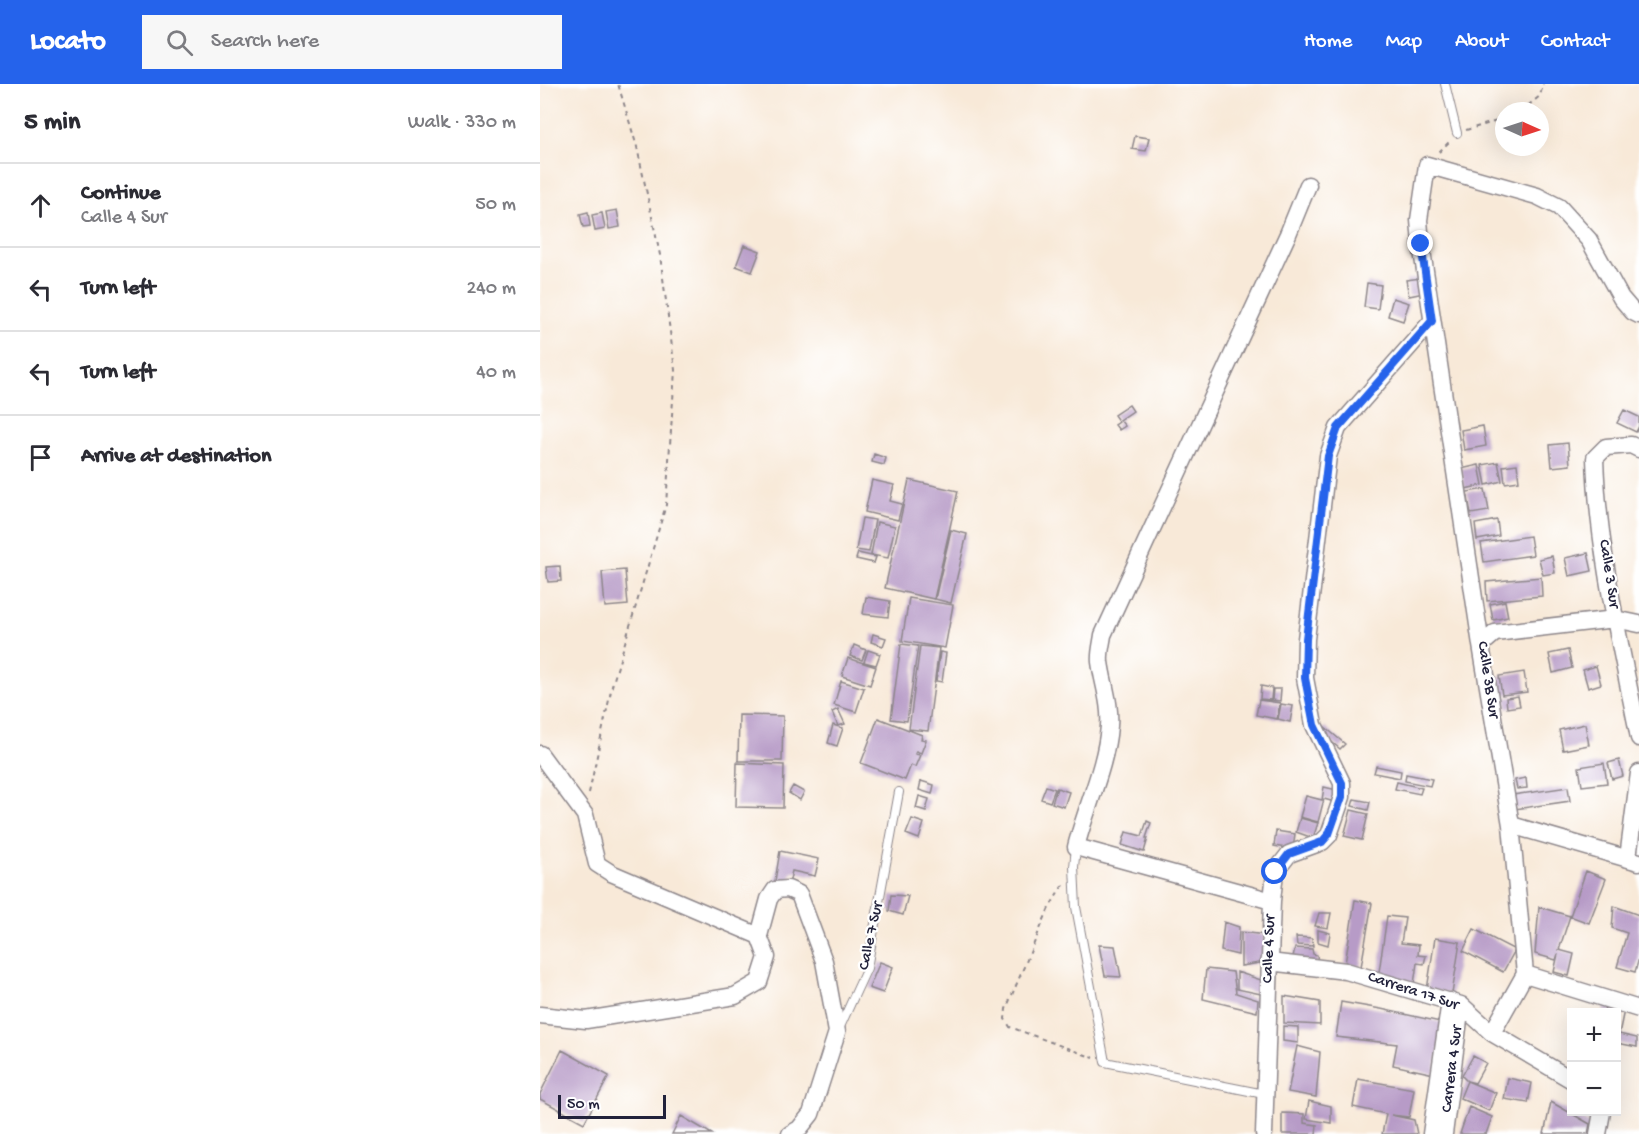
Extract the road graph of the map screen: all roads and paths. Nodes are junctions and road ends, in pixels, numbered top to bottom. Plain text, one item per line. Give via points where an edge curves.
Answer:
1 (618, 84) edge
2 (1445, 84) edge
3 (1543, 84) edge
4 (1532, 102) edge
5 (1457, 133) dead end
6 (1308, 185) dead end
7 (1636, 314) edge
8 (1432, 321) junction
9 (1639, 449) edge
10 (1615, 619) junction
11 (1639, 624) edge
12 (1481, 645) junction
13 (1639, 738) edge
14 (540, 754) edge
15 (1639, 773) edge
16 (899, 792) dead end
17 (585, 815) junction
18 (1511, 825) junction
19 (1077, 847) junction
20 (1634, 860) edge
21 (1074, 867) junction
22 (1272, 901) junction
23 (759, 936) junction
24 (1269, 962) junction
25 (1525, 974) junction
26 (1456, 1003) junction
27 (1639, 1009) edge
28 (540, 1015) edge
29 (837, 1032) junction
30 (1492, 1033) junction
31 (1105, 1062) junction
32 (1567, 1077) edge
33 (1264, 1094) junction
34 (1601, 1116) edge
35 (790, 1134) edge
36 (1264, 1134) edge
37 (1431, 1134) edge
38 (1444, 1134) edge
39 (1598, 1134) edge

1 - 17 path via 637,147 660,255 675,370 666,505 612,686
2 - 5 lane
3 - 4 path via 1540,96
6 - 19 street via 1103,635 1100,659 1109,725
7 - 8 street, Calle 3B Sur via 1616,290 1589,240 1559,207 1537,196 1427,165 1419,220
8 - 12 street, Calle 3B Sur
8 - 22 street, Calle 4 Sur via 1338,428 1328,456 1306,639 1305,678 1314,725 1342,783 1342,797 1329,834 1322,842 1289,854 1275,872
9 - 10 street, Calle 3 Sur via 1631,445 1606,447 1595,458 1597,504
10 - 11 street
10 - 12 street via 1495,633
10 - 13 street, Calle 3 Sur
12 - 18 street, Calle 3B Sur
14 - 17 street
15 - 20 street
16 - 29 lane, Calle 7 Sur via 867,968
17 - 23 street via 597,864
18 - 20 street
18 - 25 street, Calle 3B Sur
19 - 21 lane
19 - 22 street
21 - 31 lane via 1076,907
21 - 31 path via 1049,908 1005,1018 1010,1028
22 - 24 street, Calle 4 Sur
23 - 28 street via 767,957 759,982 735,996 586,1020
23 - 29 street via 775,890 788,889 799,894 824,961
24 - 26 street, Carrera 17 Sur via 1346,971
24 - 33 street, Calle 4 Sur
25 - 27 street
25 - 30 street
26 - 30 street, Carrera 17 Sur
26 - 37 street
26 - 38 street, Carrera 4 Sur
29 - 35 street, Calle 7 Sur via 812,1114
30 - 32 street, Carrera 17 Sur
31 - 33 lane
33 - 36 street, Calle 4 Sur
34 - 39 street

